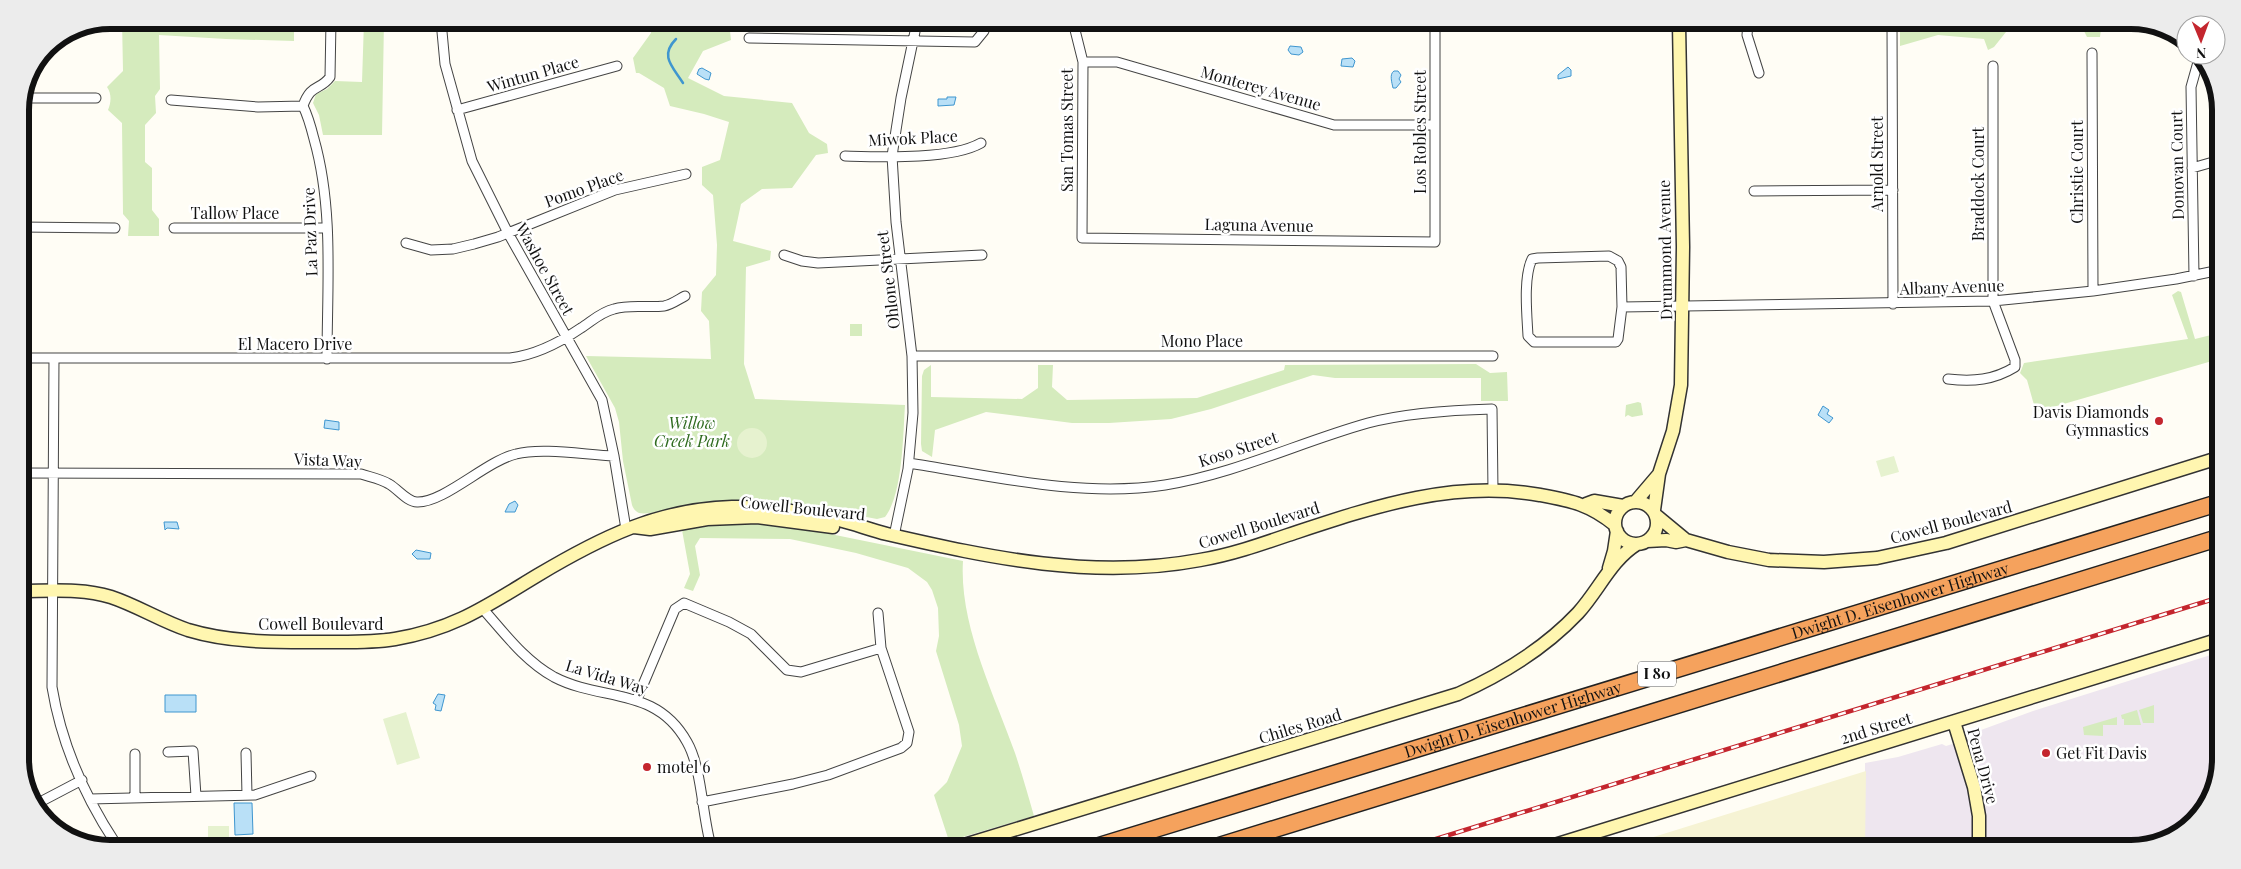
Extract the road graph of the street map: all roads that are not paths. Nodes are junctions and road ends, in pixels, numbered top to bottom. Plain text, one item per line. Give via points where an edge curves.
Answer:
1 (331, 29) edge
2 (442, 29) edge
3 (916, 29) edge
4 (1075, 29) edge
5 (1435, 29) edge
6 (1680, 29) edge
7 (1748, 29) edge
8 (1892, 29) edge
9 (984, 31) dead end
10 (749, 38) dead end
11 (913, 41) junction
12 (2092, 52) dead end
13 (1083, 62) junction
14 (2198, 65) edge
15 (617, 66) dead end
16 (1993, 66) dead end
17 (1759, 73) dead end
18 (30, 98) edge
19 (96, 98) dead end
20 (171, 100) dead end
21 (303, 106) junction
22 (457, 110) junction
23 (1434, 125) junction
24 (981, 143) dead end
25 (845, 156) dead end
26 (892, 156) junction
27 (2212, 162) edge
28 (2192, 168) junction
29 (686, 174) dead end
30 (1893, 190) junction
31 (1754, 191) dead end
32 (29, 227) edge
33 (115, 228) dead end
34 (174, 228) dead end
35 (326, 228) junction
36 (508, 232) junction
37 (1082, 238) joint
38 (1435, 242) joint
39 (406, 243) dead end
40 (784, 255) dead end
41 (982, 255) dead end
42 (901, 258) junction
43 (2212, 272) edge
44 (2194, 276) junction
45 (2093, 292) junction
46 (685, 296) dead end
47 (1994, 302) junction
48 (1893, 304) junction
49 (1682, 306) junction
50 (1622, 307) junction
51 (566, 336) junction
52 (912, 356) junction
53 (1492, 356) dead end
54 (29, 358) edge
55 (54, 358) junction
56 (327, 359) junction
57 (1948, 379) dead end
58 (614, 456) junction
59 (2212, 460) edge
60 (909, 463) junction
61 (29, 473) edge
62 (53, 474) junction
63 (1659, 474) junction
64 (1493, 491) junction
65 (1636, 501) junction
66 (1586, 504) junction
67 (2212, 505) edge
68 (1623, 506) junction
69 (1656, 513) junction
70 (630, 528) junction
71 (1616, 528) junction
72 (894, 536) junction
73 (1686, 540) junction
74 (2212, 540) edge
75 (1642, 542) junction
76 (1608, 570) junction
77 (29, 591) edge
78 (54, 591) junction
79 (483, 609) junction
80 (878, 613) dead end
81 (2212, 642) edge
82 (881, 648) junction
83 (638, 699) junction
84 (1954, 722) junction
85 (168, 752) dead end
86 (246, 753) dead end
87 (135, 754) dead end
88 (311, 776) dead end
89 (82, 780) junction
90 (247, 795) junction
91 (196, 796) junction
92 (135, 798) junction
93 (90, 800) junction
94 (41, 801) edge
95 (702, 802) junction
96 (114, 840) edge
97 (710, 840) edge
98 (981, 840) edge
99 (1116, 840) edge
100 (1239, 840) edge
101 (1571, 840) edge
102 (1979, 840) edge

1 - 21 street via 330,76 324,84 311,90
2 - 22 street, Washoe Street via 444,64
3 - 11 street, Ohlone Street
4 - 13 street, San Tomas Street
5 - 23 street, Los Robles Street
6 - 49 main road, Drummond Avenue
7 - 17 street
8 - 30 street, Arnold Street
9 - 11 street via 975,42
10 - 11 street
11 - 26 street, Ohlone Street via 900,98
12 - 45 street, Christie Court
13 - 23 street, Monterey Avenue via 1117,62 1334,125
13 - 37 street, San Tomas Street
14 - 28 street, Donovan Court via 2192,87
15 - 22 street, Wintun Place
16 - 47 street, Braddock Court
18 - 19 street
20 - 21 street via 258,108
21 - 35 street, La Paz Drive via 322,175
22 - 36 street, Washoe Street via 472,161
23 - 38 street, Los Robles Street
24 - 26 street, Miwok Place via 970,150 954,153
25 - 26 street, Miwok Place
26 - 42 street, Ohlone Street
27 - 28 street
28 - 44 street, Donovan Court
29 - 36 street, Pomo Place via 615,190
30 - 31 street
30 - 48 street, Arnold Street
32 - 33 street
34 - 35 street, Tallow Place
35 - 56 street, La Paz Drive
36 - 39 street, Pomo Place via 453,249 431,250
36 - 51 street, Washoe Street
37 - 38 street, Laguna Avenue
40 - 42 street via 802,262 818,263
41 - 42 street
42 - 52 street, Ohlone Street
43 - 44 street, Albany Avenue
44 - 45 street, Albany Avenue
45 - 47 street, Albany Avenue
46 - 51 street, El Macero Drive via 665,306 627,306 599,314
47 - 48 street, Albany Avenue
47 - 57 street, Braddock Court via 2015,367 1972,382
48 - 49 street, Albany Avenue
49 - 50 street, Albany Avenue
49 - 63 main road, Drummond Avenue via 1681,385 1673,431
50 - 50 street via 1621,268 1618,261 1609,256 1532,259 1527,303 1528,336 1534,342 1616,342
51 - 56 street, El Macero Drive via 542,351 510,358
51 - 58 street, Washoe Street via 602,400
52 - 53 street, Mono Place
52 - 60 street, Ohlone Street via 913,413
54 - 55 street, El Macero Drive
55 - 56 street, El Macero Drive
55 - 62 street
58 - 62 street, Vista Way via 516,454 501,459 449,491 420,502 412,502 388,483 360,474
58 - 70 street, Washoe Street
59 - 73 main road, Cowell Boulevard via 1946,543 1878,558 1824,562 1768,560
60 - 64 street, Koso Street via 1077,488 1164,485 1199,478 1370,423 1441,411 1492,410
60 - 72 street, Ohlone Street
61 - 62 street, Vista Way
62 - 78 street
63 - 65 main road, Drummond Avenue
63 - 69 main road, Drummond Avenue
64 - 66 main road, Cowell Boulevard via 1526,492
64 - 72 main road, Cowell Boulevard via 1397,500 1245,549 1203,560 1154,567 1122,569 1046,565
65 - 68 main road
65 - 69 main road via 1649,505
66 - 68 main road, Cowell Boulevard via 1594,501
66 - 71 main road, Cowell Boulevard
67 - 99 highway, Dwight D. Eisenhower Highway / I 80
68 - 71 main road via 1616,518
69 - 73 main road, Cowell Boulevard
69 - 75 main road via 1657,530
70 - 72 main road, Cowell Boulevard via 650,529 707,519 757,517
70 - 79 main road, Cowell Boulevard via 548,569
71 - 75 main road via 1627,542
71 - 76 main road via 1616,543
73 - 75 main road, Cowell Boulevard
74 - 100 highway, I 80
75 - 76 main road via 1627,550
76 - 98 main road, Chiles Road via 1579,612 1556,634 1523,660 1458,694
77 - 78 main road, Cowell Boulevard
78 - 79 main road, Cowell Boulevard via 108,596 188,630 266,642 398,639 460,621
78 - 89 street via 52,687 58,720
79 - 83 street, La Vida Way via 528,660 554,677 584,689
80 - 82 street
81 - 84 main road, 2nd Street
82 - 83 street via 794,672 787,670 752,634 684,603 675,609
82 - 95 street via 908,732 907,743 828,775
83 - 95 street, La Vida Way via 667,718 687,742
84 - 101 main road, 2nd Street
84 - 102 main road, Pena Drive via 1974,787
85 - 91 street via 193,752
86 - 90 street
87 - 92 street
88 - 90 street
89 - 93 street
89 - 94 street
90 - 91 street
91 - 92 street
92 - 93 street
93 - 96 street
95 - 97 street, La Vida Way

